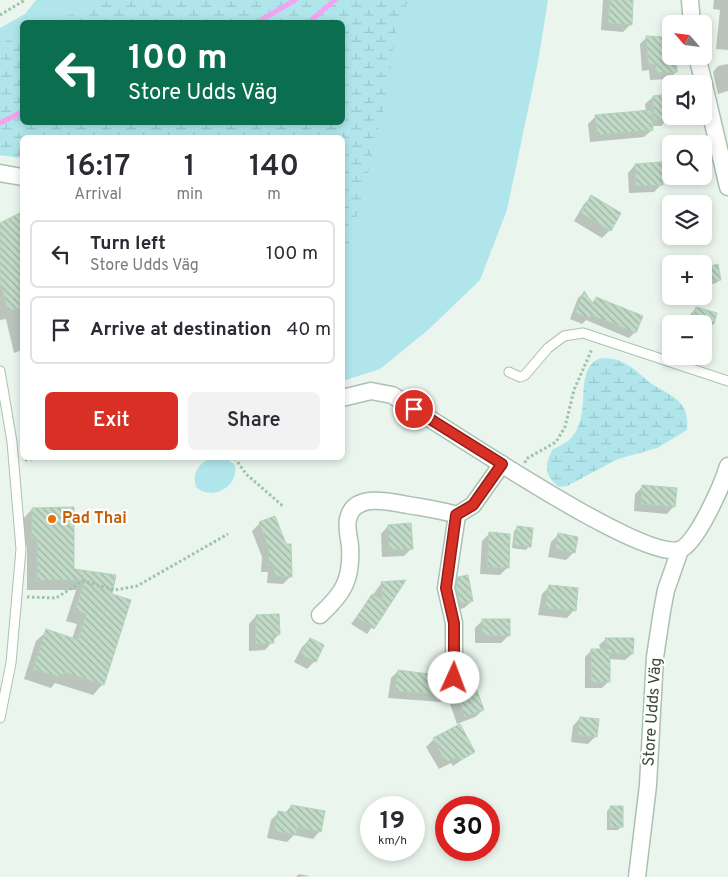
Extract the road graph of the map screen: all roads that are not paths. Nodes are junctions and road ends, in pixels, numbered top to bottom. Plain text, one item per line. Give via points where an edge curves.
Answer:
1 (690, 0) edge
2 (691, 15) edge
3 (712, 118) edge
4 (0, 174) edge
5 (20, 177) edge
6 (728, 187) edge
7 (0, 371) edge
8 (509, 372) dead end
9 (728, 382) edge
10 (345, 397) edge
11 (502, 464) junction
12 (726, 476) edge
13 (456, 515) junction
14 (680, 550) junction
15 (320, 615) dead end
16 (454, 678) dead end
17 (0, 718) edge
18 (637, 877) edge

1 - 2 street
3 - 6 street
4 - 5 street
7 - 17 lane via 12,442 20,549 12,664
8 - 9 lane via 520,377 525,375 548,348 564,336 583,333
10 - 11 street via 371,391 392,395
11 - 13 street via 473,505
11 - 14 street via 628,536 662,549
12 - 14 street, Store Udds Väg via 698,531
13 - 15 street via 385,500 373,500 355,508 348,520 351,568 346,585
13 - 16 street via 446,588 454,623
14 - 18 street, Store Udds Väg via 666,590 659,629 648,784

